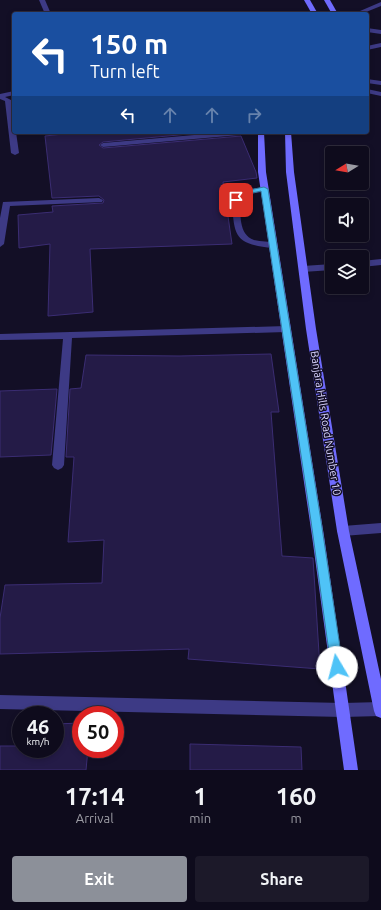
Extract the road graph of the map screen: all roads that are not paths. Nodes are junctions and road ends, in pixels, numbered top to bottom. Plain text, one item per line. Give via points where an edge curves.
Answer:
1 (42, 0) edge
2 (307, 0) edge
3 (327, 0) edge
4 (381, 4) edge
5 (47, 12) edge
6 (314, 12) edge
7 (334, 12) edge
8 (361, 12) edge
9 (369, 30) edge
10 (381, 32) edge
11 (381, 45) edge
12 (369, 48) edge
13 (369, 81) edge
14 (381, 83) edge
15 (369, 91) edge
16 (12, 93) edge
17 (381, 94) edge
18 (0, 96) edge
19 (12, 130) edge
20 (12, 134) edge
21 (228, 134) edge
22 (261, 134) edge
23 (288, 134) edge
24 (103, 145) dead end
25 (15, 153) dead end
26 (264, 189) junction
27 (99, 200) dead end
28 (0, 244) edge
29 (273, 245) junction
30 (381, 262) edge
31 (369, 263) edge
32 (325, 267) edge
33 (303, 269) junction
34 (286, 329) junction
35 (68, 334) junction
36 (0, 337) edge
37 (58, 465) dead end
38 (381, 528) edge
39 (343, 531) junction
40 (0, 702) edge
41 (343, 710) junction
42 (381, 710) edge
43 (351, 770) edge

1 - 5 street
2 - 6 main road
3 - 7 main road
4 - 8 street
9 - 10 street
11 - 12 street
13 - 14 street
15 - 17 street
16 - 18 street
18 - 19 street via 8,100
20 - 25 street
21 - 24 street
22 - 26 main road
23 - 33 main road, Banjara Hills Road Number 10 via 290,172
26 - 29 main road
26 - 29 street via 242,193 236,200 238,231 245,239 255,244
27 - 28 street via 6,204
29 - 34 main road
30 - 31 street
32 - 33 street
33 - 39 main road, Banjara Hills Road Number 10
34 - 35 street
34 - 41 main road
35 - 36 street
35 - 37 street
38 - 39 street
39 - 42 main road, Banjara Hills Road Number 10
40 - 41 street
41 - 42 street
41 - 43 main road

